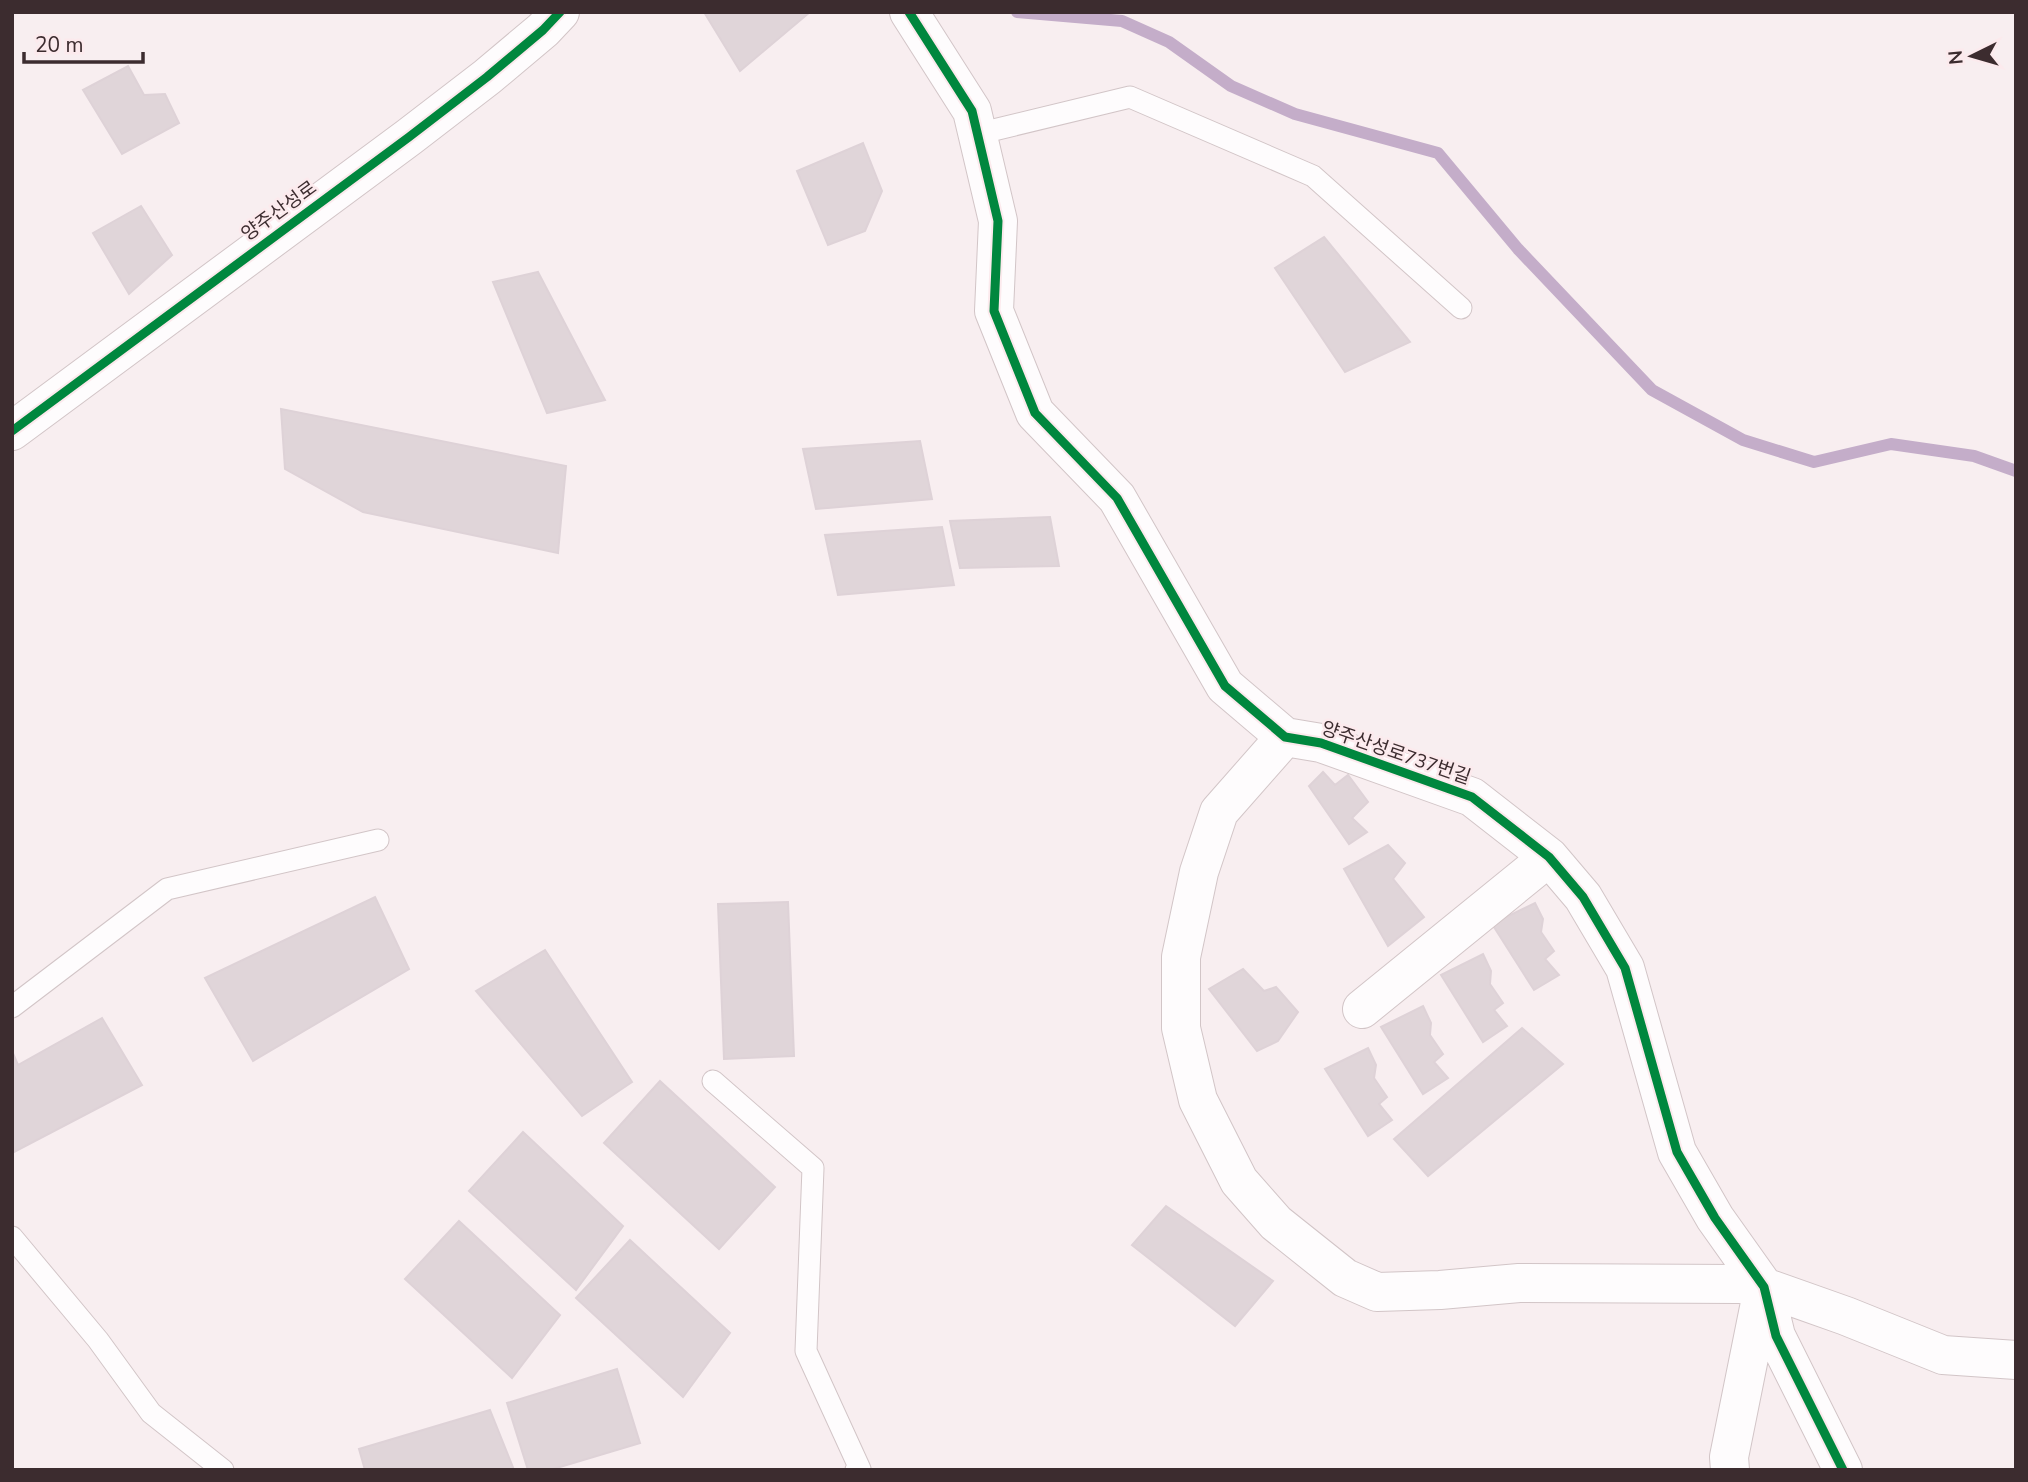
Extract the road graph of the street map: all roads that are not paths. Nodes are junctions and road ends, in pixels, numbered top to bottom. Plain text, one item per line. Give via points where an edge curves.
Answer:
1 (560, 12) edge
2 (909, 12) edge
3 (977, 134) junction
4 (1461, 308) dead end
5 (12, 431) edge
6 (1285, 737) junction
7 (378, 840) dead end
8 (1549, 858) junction
9 (12, 1007) edge
10 (1362, 1009) dead end
11 (713, 1081) dead end
12 (12, 1237) edge
13 (1764, 1287) junction
14 (2016, 1360) edge
15 (1738, 1408) junction
16 (1812, 1408) junction
17 (223, 1470) edge
18 (856, 1470) edge
19 (1730, 1470) edge
20 (1843, 1470) edge

1 - 5 street, 양주산성로 via 487,77 409,137
2 - 3 street via 972,111
3 - 4 lane via 1130,97 1314,176
3 - 6 street via 998,220 994,310 1035,414 1117,498 1225,686
6 - 8 street, 양주산성로737번길 via 1321,743 1472,797
6 - 13 street via 1219,812 1199,872 1181,957 1181,1028 1198,1100 1239,1181 1286,1231 1345,1278 1377,1292 1519,1283
7 - 9 lane via 167,889
8 - 10 street
8 - 13 street, 양주산성로737번길 via 1583,897 1625,968 1677,1152 1715,1218
11 - 18 lane via 813,1168 806,1351 860,1469
12 - 17 lane via 98,1340 151,1413
13 - 14 street via 1943,1355
13 - 15 street
13 - 16 street, 양주산성로737번길 via 1776,1336
15 - 16 street via 1755,1395 1781,1388
15 - 19 street via 1728,1457
16 - 20 street, 양주산성로737번길

